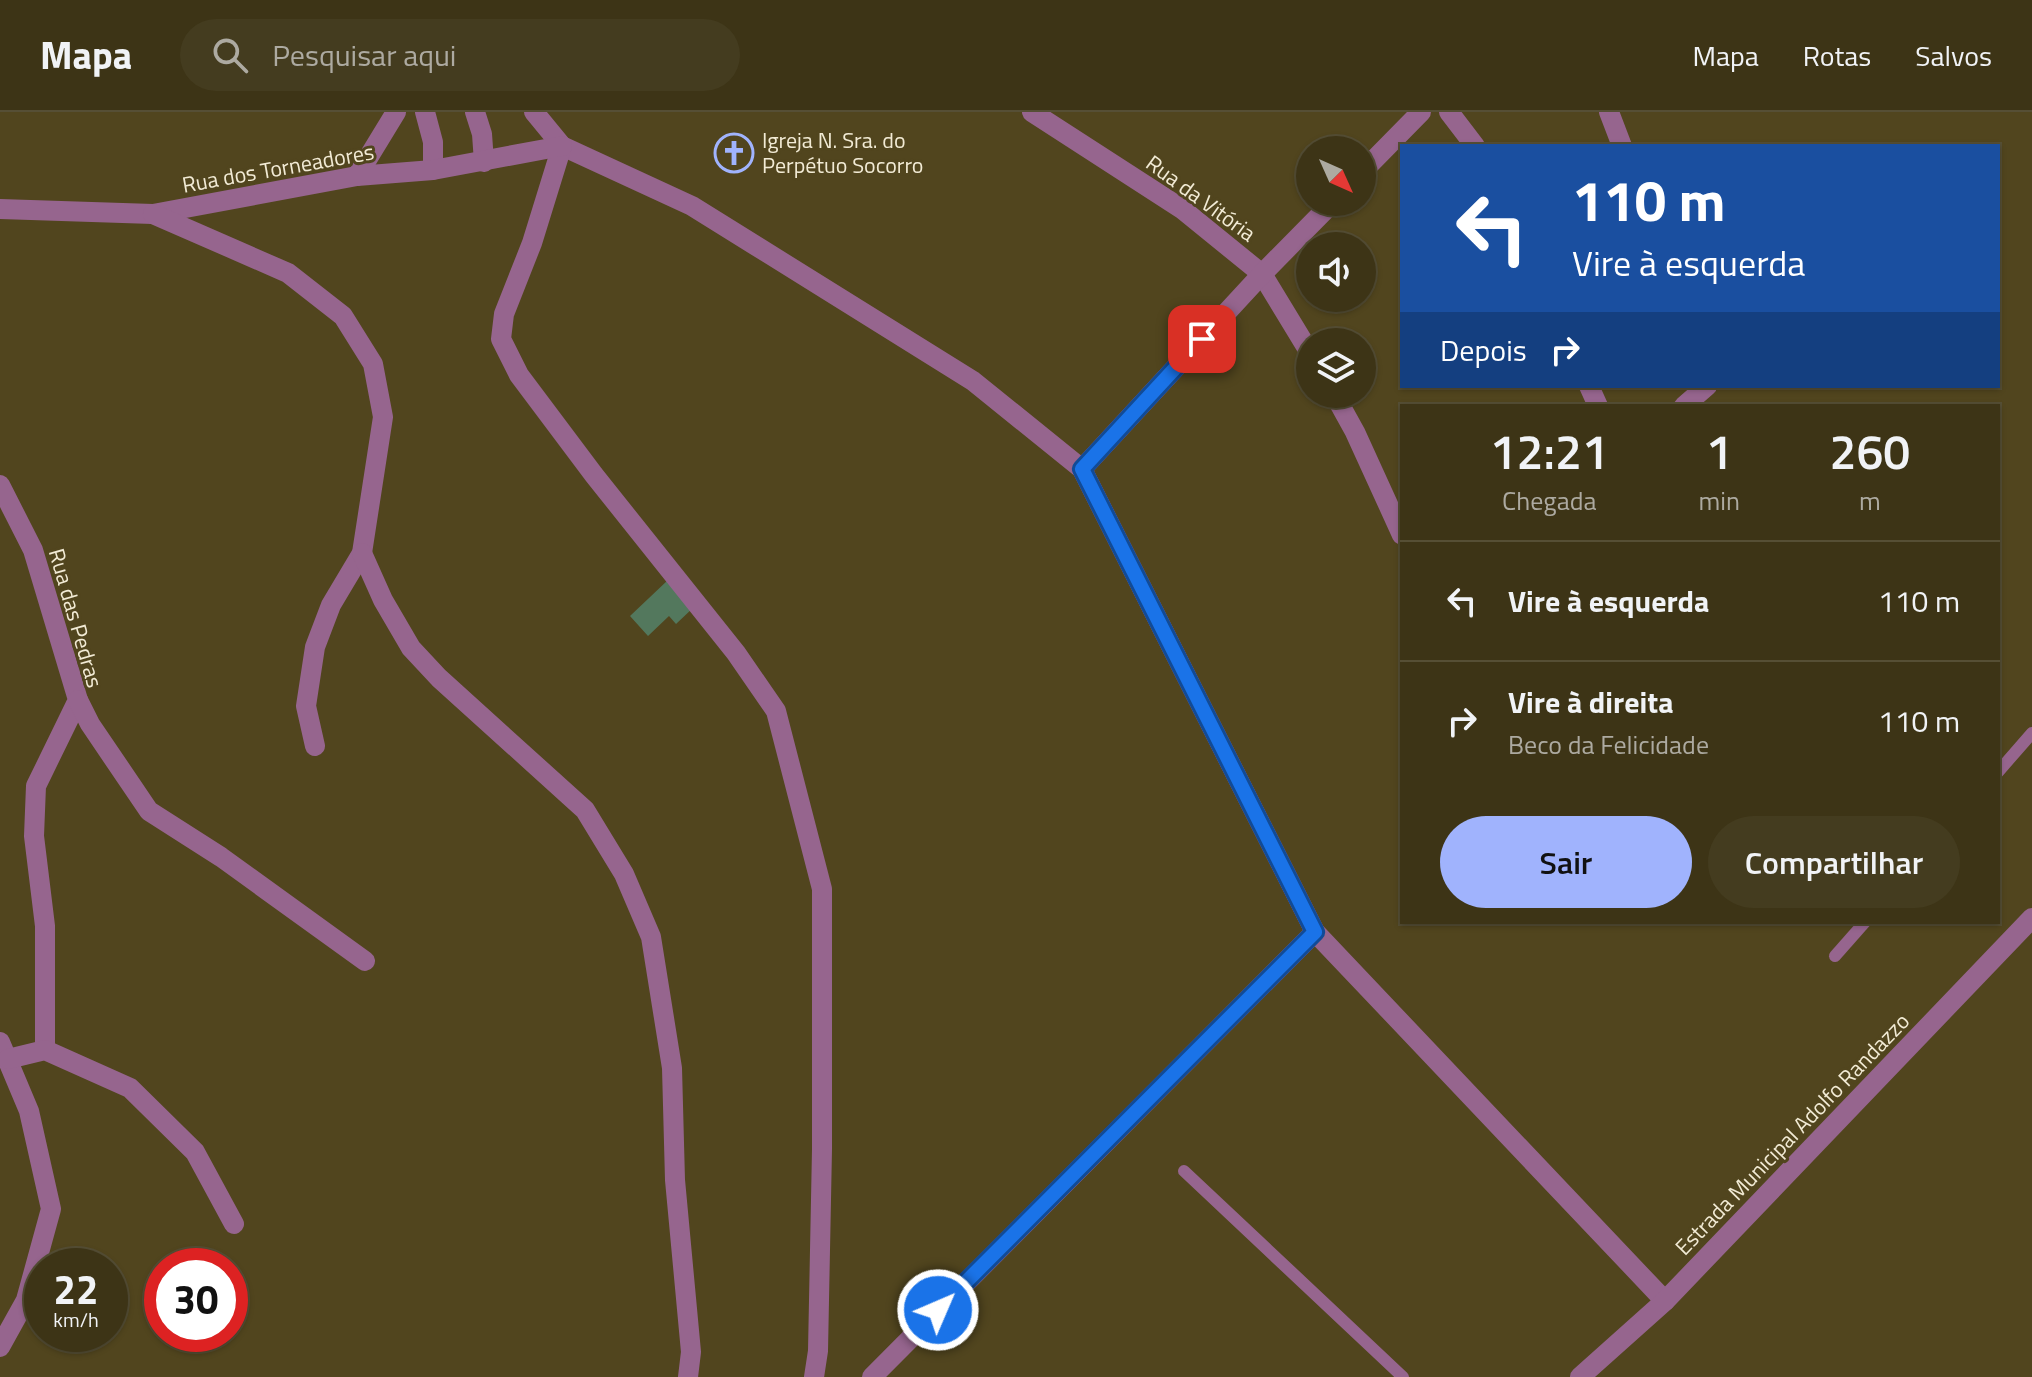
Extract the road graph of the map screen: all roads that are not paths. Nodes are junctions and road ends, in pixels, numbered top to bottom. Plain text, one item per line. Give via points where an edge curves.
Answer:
1 (396, 112) edge
2 (425, 112) edge
3 (475, 112) edge
4 (534, 112) edge
5 (1032, 112) edge
6 (1421, 112) edge
7 (1449, 112) edge
8 (1609, 112) edge
9 (1473, 144) edge
10 (1621, 144) edge
11 (562, 146) junction
12 (1376, 158) edge
13 (484, 162) junction
14 (433, 170) junction
15 (357, 176) junction
16 (0, 209) edge
17 (153, 214) junction
18 (1319, 216) edge
19 (1262, 274) junction
20 (1296, 330) edge
21 (1705, 388) edge
22 (1686, 404) edge
23 (1342, 408) edge
24 (1082, 469) junction
25 (0, 485) edge
26 (1400, 531) edge
27 (362, 553) junction
28 (78, 700) junction
29 (2032, 733) edge
30 (315, 746) dead end
31 (2000, 770) edge
32 (2032, 918) edge
33 (1863, 924) edge
34 (1315, 932) junction
35 (1835, 956) dead end
36 (365, 961) dead end
37 (4, 1050) edge
38 (45, 1050) junction
39 (1184, 1171) dead end
40 (234, 1224) dead end
41 (1665, 1301) junction
42 (0, 1347) edge
43 (688, 1377) edge
44 (814, 1377) edge
45 (872, 1377) edge
46 (1403, 1377) edge
47 (1580, 1377) edge

1 - 15 street
2 - 14 street
3 - 13 street
4 - 11 street
5 - 19 street, Rua da Vitória via 1182,209
6 - 12 street
7 - 9 street
8 - 10 street
11 - 13 street, Rua dos Torneadores
11 - 24 street via 692,206 973,381
11 - 44 street via 504,314 501,339 519,375 776,711 822,889 822,1149
13 - 14 street, Rua dos Torneadores
14 - 15 street, Rua dos Torneadores
15 - 17 street, Rua dos Torneadores
16 - 17 street, Rua dos Torneadores
17 - 27 street via 288,273 343,316 373,364 383,417
18 - 19 street
19 - 20 street, Rua da Vitória
19 - 24 street
21 - 22 street
23 - 26 street
24 - 34 street
25 - 28 street, Rua das Pedras via 33,550
27 - 30 street via 331,605 315,647 306,706
27 - 43 street via 411,648 585,810 624,874 651,937 672,1068 675,1180 691,1352
28 - 36 street via 149,811
28 - 38 street, Rua das Pedras via 36,786 34,836 45,926
29 - 31 lane
32 - 41 street, Estrada Municipal Adolfo Randazzo
33 - 35 lane
34 - 41 street
34 - 45 street
37 - 38 street
37 - 42 street via 29,1111 51,1209 26,1300
38 - 40 street via 130,1088 195,1152
39 - 46 lane
41 - 47 street, Estrada Municipal Adolfo Randazzo

